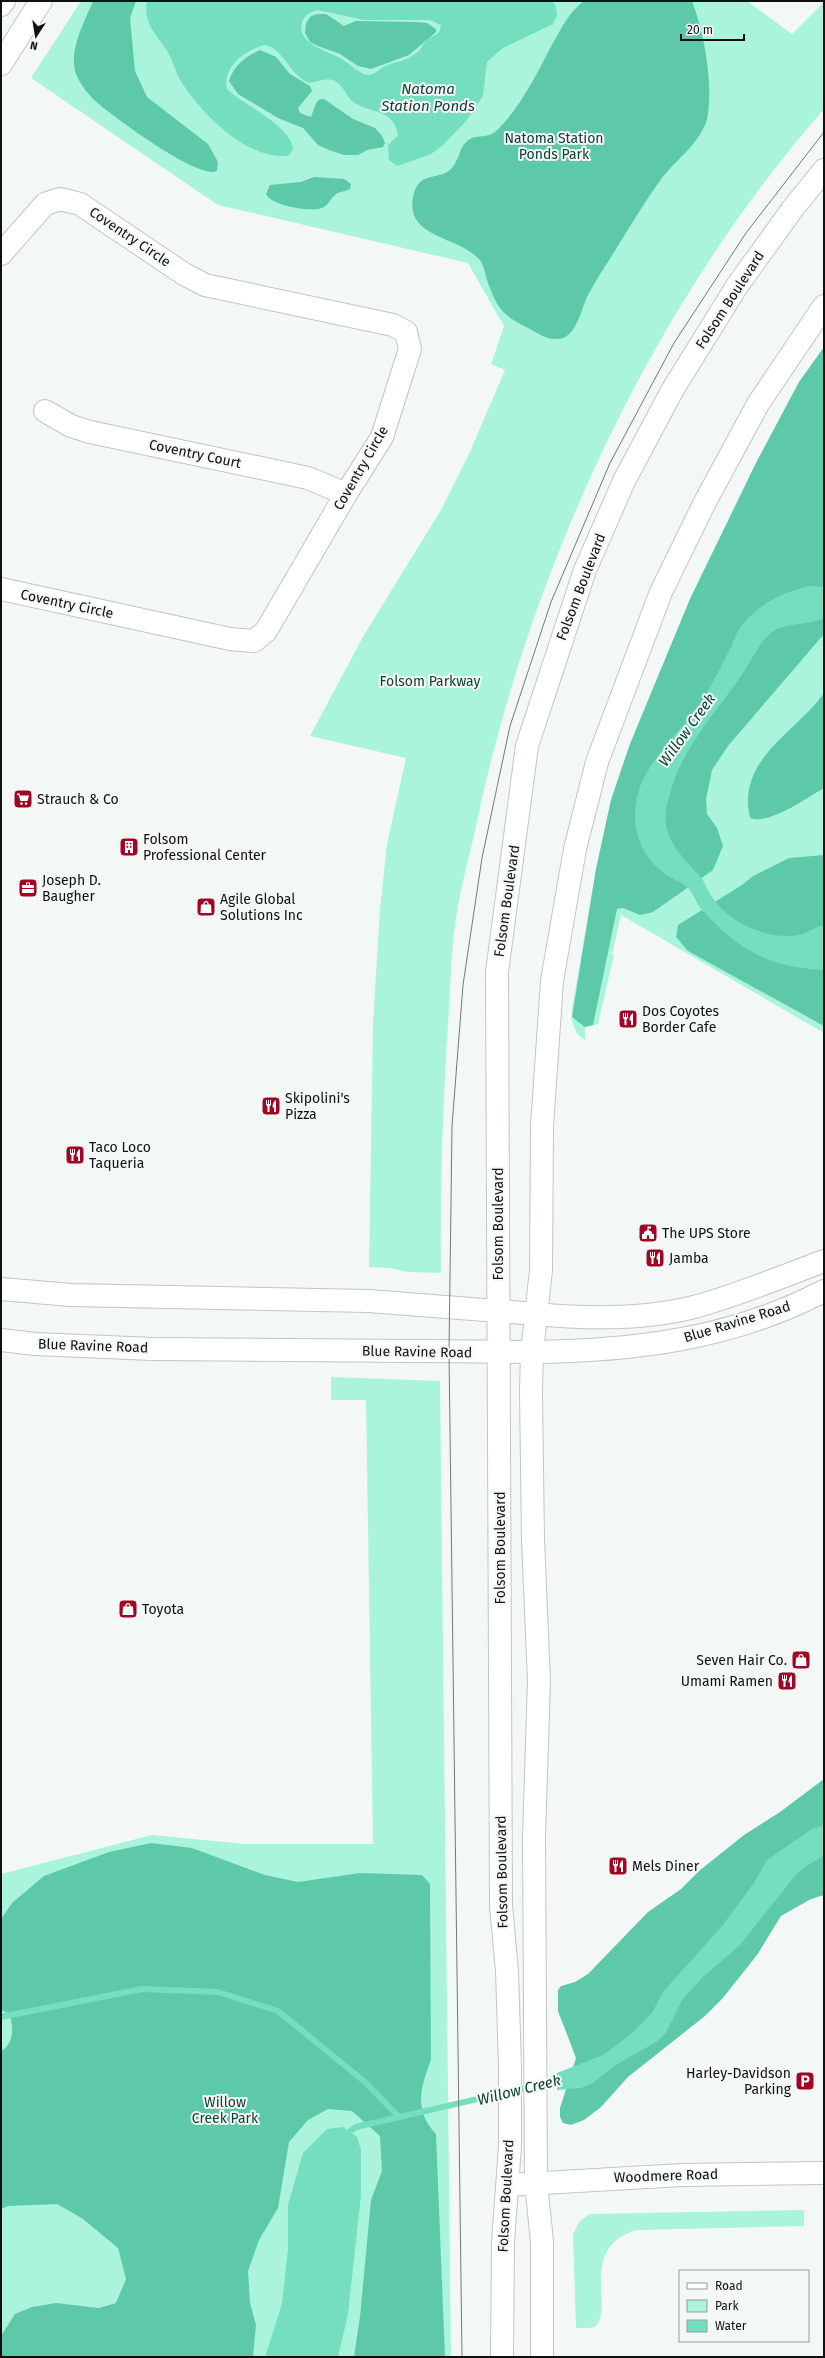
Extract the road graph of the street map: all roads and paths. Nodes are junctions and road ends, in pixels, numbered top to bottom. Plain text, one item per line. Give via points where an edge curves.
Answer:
1 (4, 1) edge
2 (41, 1) edge
3 (1, 5) edge
4 (1, 64) edge
5 (824, 170) edge
6 (1, 254) edge
7 (824, 306) edge
8 (45, 411) dead end
9 (346, 494) junction
10 (1, 589) edge
11 (824, 1261) edge
12 (1, 1289) edge
13 (824, 1291) edge
14 (498, 1311) junction
15 (536, 1314) junction
16 (1, 1340) edge
17 (499, 1352) junction
18 (532, 1352) junction
19 (824, 2173) edge
20 (536, 2182) junction
21 (508, 2185) junction
22 (502, 2357) edge
23 (542, 2357) edge

1 - 3 main road
2 - 4 main road
5 - 14 main road, Folsom Boulevard via 737,286 673,389 628,475 585,570 528,746 497,972
6 - 9 main road, Coventry Circle via 45,204 51,200 69,200 88,209 204,285 386,323 406,332 410,349 388,422 382,437
7 - 15 main road, Folsom Boulevard via 758,404 705,502 661,592 597,762 575,849 552,981 542,1126 541,1270
8 - 9 main road, Coventry Court via 71,426 90,432 308,478
9 - 10 main road, Coventry Circle via 266,631 254,641 230,639
11 - 15 main road, Blue Ravine Road via 694,1307 643,1315 594,1318
12 - 14 main road, Blue Ravine Road via 71,1295 369,1301
13 - 18 main road, Blue Ravine Road via 764,1317 697,1338 617,1349
14 - 15 main road, Blue Ravine Road
14 - 17 main road, Folsom Boulevard
15 - 18 main road, Folsom Boulevard
16 - 17 main road, Blue Ravine Road via 153,1349
17 - 18 main road, Blue Ravine Road
17 - 21 main road, Folsom Boulevard via 501,1906 507,1971 510,2067
18 - 20 main road, Folsom Boulevard via 533,1540 539,1681 534,1836
19 - 20 main road, Woodmere Road via 682,2175
20 - 21 main road, Woodmere Road
20 - 23 main road, Folsom Boulevard via 542,2242
21 - 22 main road, Folsom Boulevard via 503,2242

